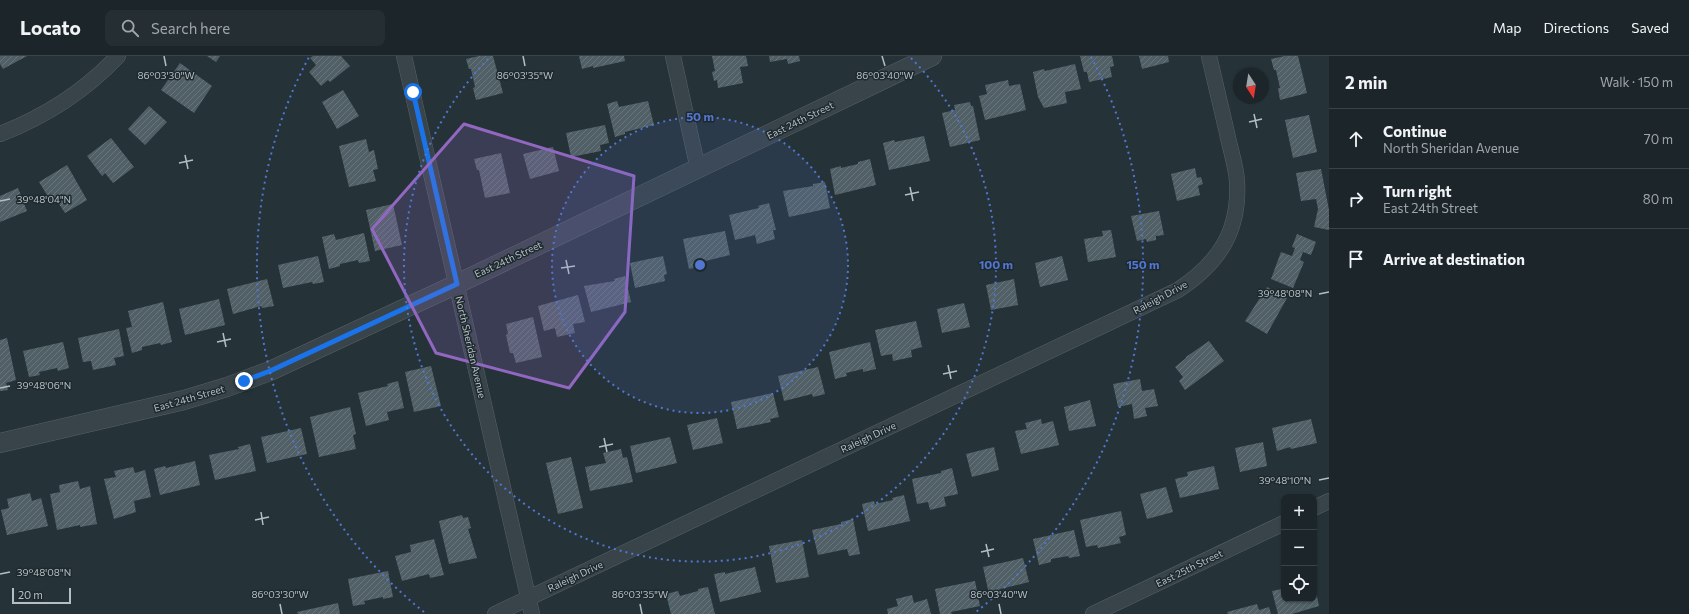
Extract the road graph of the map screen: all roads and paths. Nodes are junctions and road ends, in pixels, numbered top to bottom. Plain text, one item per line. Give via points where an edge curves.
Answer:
1 (118, 56) edge
2 (404, 56) edge
3 (673, 56) edge
4 (932, 56) edge
5 (1209, 56) edge
6 (0, 134) edge
7 (698, 169) junction
8 (457, 284) junction
9 (0, 443) edge
10 (1329, 501) edge
11 (1317, 507) edge
12 (1281, 524) edge
13 (529, 598) junction
14 (495, 614) edge
15 (532, 614) edge
16 (1093, 614) edge

1 - 6 street via 69,98 22,126
2 - 8 street, North Sheridan Avenue
3 - 7 street
4 - 7 street, East 24th Street
5 - 13 street, Raleigh Drive via 1237,181 1237,202 1226,242 1206,270 1178,290
7 - 8 street, East 24th Street
8 - 9 street, East 24th Street via 270,371 227,387 157,407
8 - 13 street, North Sheridan Avenue
10 - 11 street
12 - 16 street, East 25th Street
13 - 14 street, Raleigh Drive
13 - 15 street, North Sheridan Avenue

